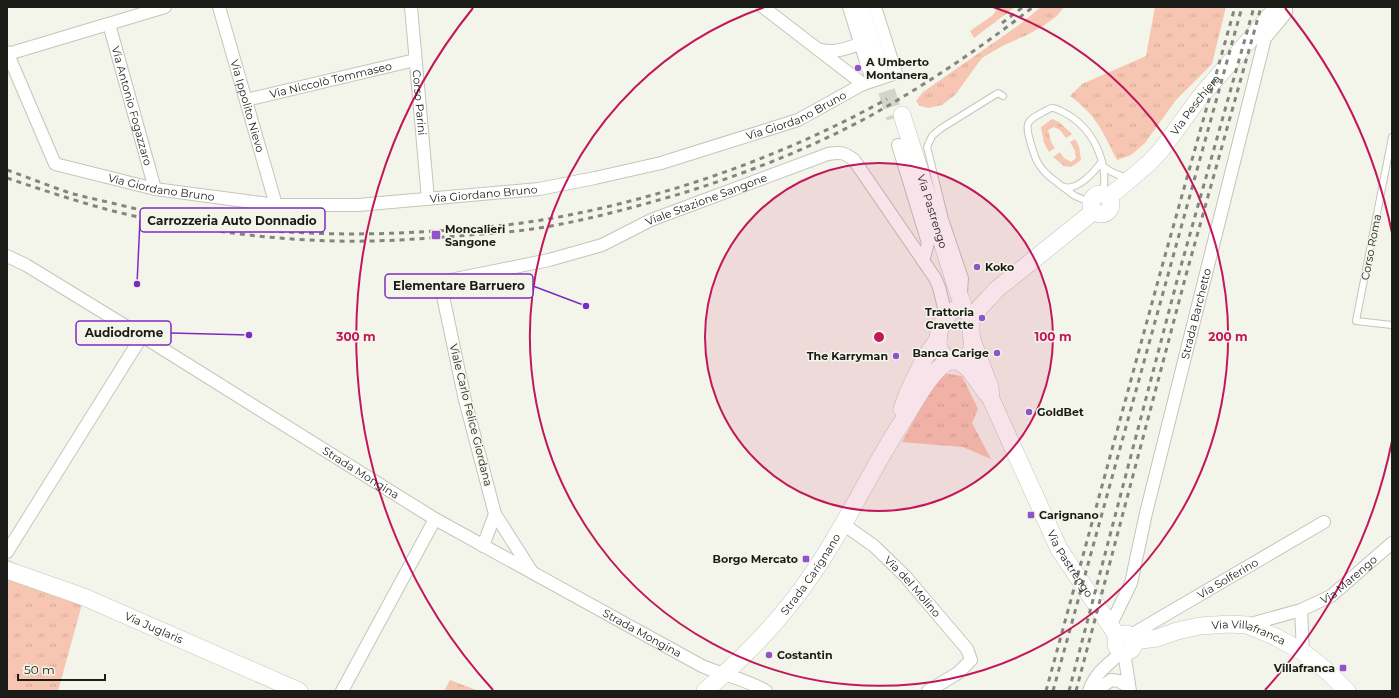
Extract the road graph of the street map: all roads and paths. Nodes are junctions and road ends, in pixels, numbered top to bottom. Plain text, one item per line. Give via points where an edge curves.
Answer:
1 (219, 7) edge
2 (411, 7) edge
3 (763, 7) edge
4 (849, 7) edge
5 (860, 7) edge
6 (867, 7) edge
7 (875, 7) edge
8 (1278, 7) edge
9 (1286, 7) edge
10 (158, 8) edge
11 (108, 24) junction
12 (860, 44) junction
13 (814, 48) junction
14 (7, 53) edge
15 (415, 60) junction
16 (879, 74) junction
17 (1003, 96) dead end
18 (246, 100) junction
19 (898, 116) tunnel mouth
20 (1392, 137) edge
21 (898, 145) dead end
22 (1102, 161) junction
23 (1104, 167) junction
24 (1132, 178) junction
25 (1063, 187) junction
26 (154, 188) junction
27 (428, 199) junction
28 (1099, 201) junction
29 (276, 205) junction
30 (8, 257) edge
31 (923, 261) junction
32 (440, 282) joint
33 (958, 314) junction
34 (1392, 325) edge
35 (142, 336) junction
36 (938, 338) junction
37 (973, 343) junction
38 (954, 361) junction
39 (991, 399) junction
40 (891, 438) junction
41 (495, 514) junction
42 (435, 519) junction
43 (1324, 522) dead end
44 (843, 524) junction
45 (1392, 543) edge
46 (483, 546) junction
47 (7, 552) edge
48 (7, 570) edge
49 (533, 573) junction
50 (1301, 610) junction
51 (1247, 625) junction
52 (1123, 640) junction
53 (1303, 652) junction
54 (723, 675) junction
55 (1129, 689) edge
56 (299, 691) edge
57 (342, 691) edge
58 (705, 691) edge
59 (766, 691) edge
60 (928, 691) edge
61 (1089, 691) edge
62 (1096, 691) edge
63 (1347, 691) edge

1 - 18 street, Via Ippolito Nievo
2 - 15 street, Corso Parini
3 - 13 street
4 - 12 street
5 - 16 street
6 - 16 street
7 - 16 street
8 - 24 street, Via Peschiera via 1200,97 1162,149
9 - 52 street, Strada Barchetto via 1286,12 1265,38 1146,513 1131,583 1115,616
10 - 11 street
11 - 14 street
11 - 26 street, Via Antonio Fogazzaro
12 - 13 street via 836,51
12 - 16 street
13 - 16 street
14 - 26 street, Via Giordano Bruno via 55,164
15 - 18 street, Via Niccolò Tommaseo
15 - 27 street, Corso Parini
16 - 27 street, Via Giordano Bruno via 798,120 661,163 539,189
17 - 33 lane via 998,93 946,125 932,136 927,147 945,219 965,278
18 - 29 street, Via Ippolito Nievo
19 - 33 street, Via Pastrengo
20 - 34 lane, Corso Roma via 1356,321
21 - 31 street via 928,243
22 - 23 lane
22 - 25 lane via 1086,180 1070,187
22 - 25 lane via 1084,127 1070,116 1055,108 1028,120 1027,128 1034,157 1044,174
23 - 24 lane via 1120,176
23 - 28 lane via 1105,185
24 - 28 street, Via Peschiera
25 - 28 lane via 1076,196
26 - 29 street, Via Giordano Bruno
27 - 29 street, Via Giordano Bruno via 358,205
28 - 33 street, Via Peschiera via 996,290 987,301 979,307
30 - 35 street, Strada Mongina via 26,265
31 - 32 street, Viale Stazione Sangone via 854,160 839,152 813,159 651,220 602,245 549,260
31 - 33 street, Viale Stazione Sangone
32 - 41 street, Viale Carlo Felice Giordana via 465,400
33 - 36 street
33 - 37 street, Via Pastrengo via 971,334
35 - 42 street, Strada Mongina
35 - 47 street
36 - 38 street, Via Pastrengo via 940,350
36 - 40 street, Strada Carignano via 924,359 907,395
37 - 38 street via 972,350 967,356
37 - 39 street, Via Pastrengo via 990,387
38 - 39 street, Via Pastrengo via 968,369
38 - 40 street, Strada Carignano via 943,363 931,377
39 - 52 street, Via Pastrengo via 1059,549
40 - 44 street, Strada Carignano
41 - 46 street
41 - 49 street, Viale Carlo Felice Giordana
42 - 46 street, Strada Mongina
42 - 57 street
43 - 52 street, Via Solferino
44 - 54 street, Strada Carignano via 794,600 757,643
44 - 60 street, Via del Molino via 874,546 905,576 967,648 971,660 958,673
45 - 50 street, Via Marengo via 1331,596
46 - 49 street, Strada Mongina
48 - 56 street, Via Juglaris via 84,597
49 - 54 street, Strada Mongina via 702,666
50 - 51 street, Via Marengo
50 - 53 street
51 - 52 street, Via Villafranca via 1200,626 1157,638
51 - 53 street, Via Villafranca
52 - 55 street, Via Pastrengo
52 - 61 street via 1099,672
53 - 63 street, Via Villafranca
54 - 58 street, Strada Carignano
54 - 59 street, Strada Mongina via 755,684
55 - 62 street via 1119,681 1111,680

